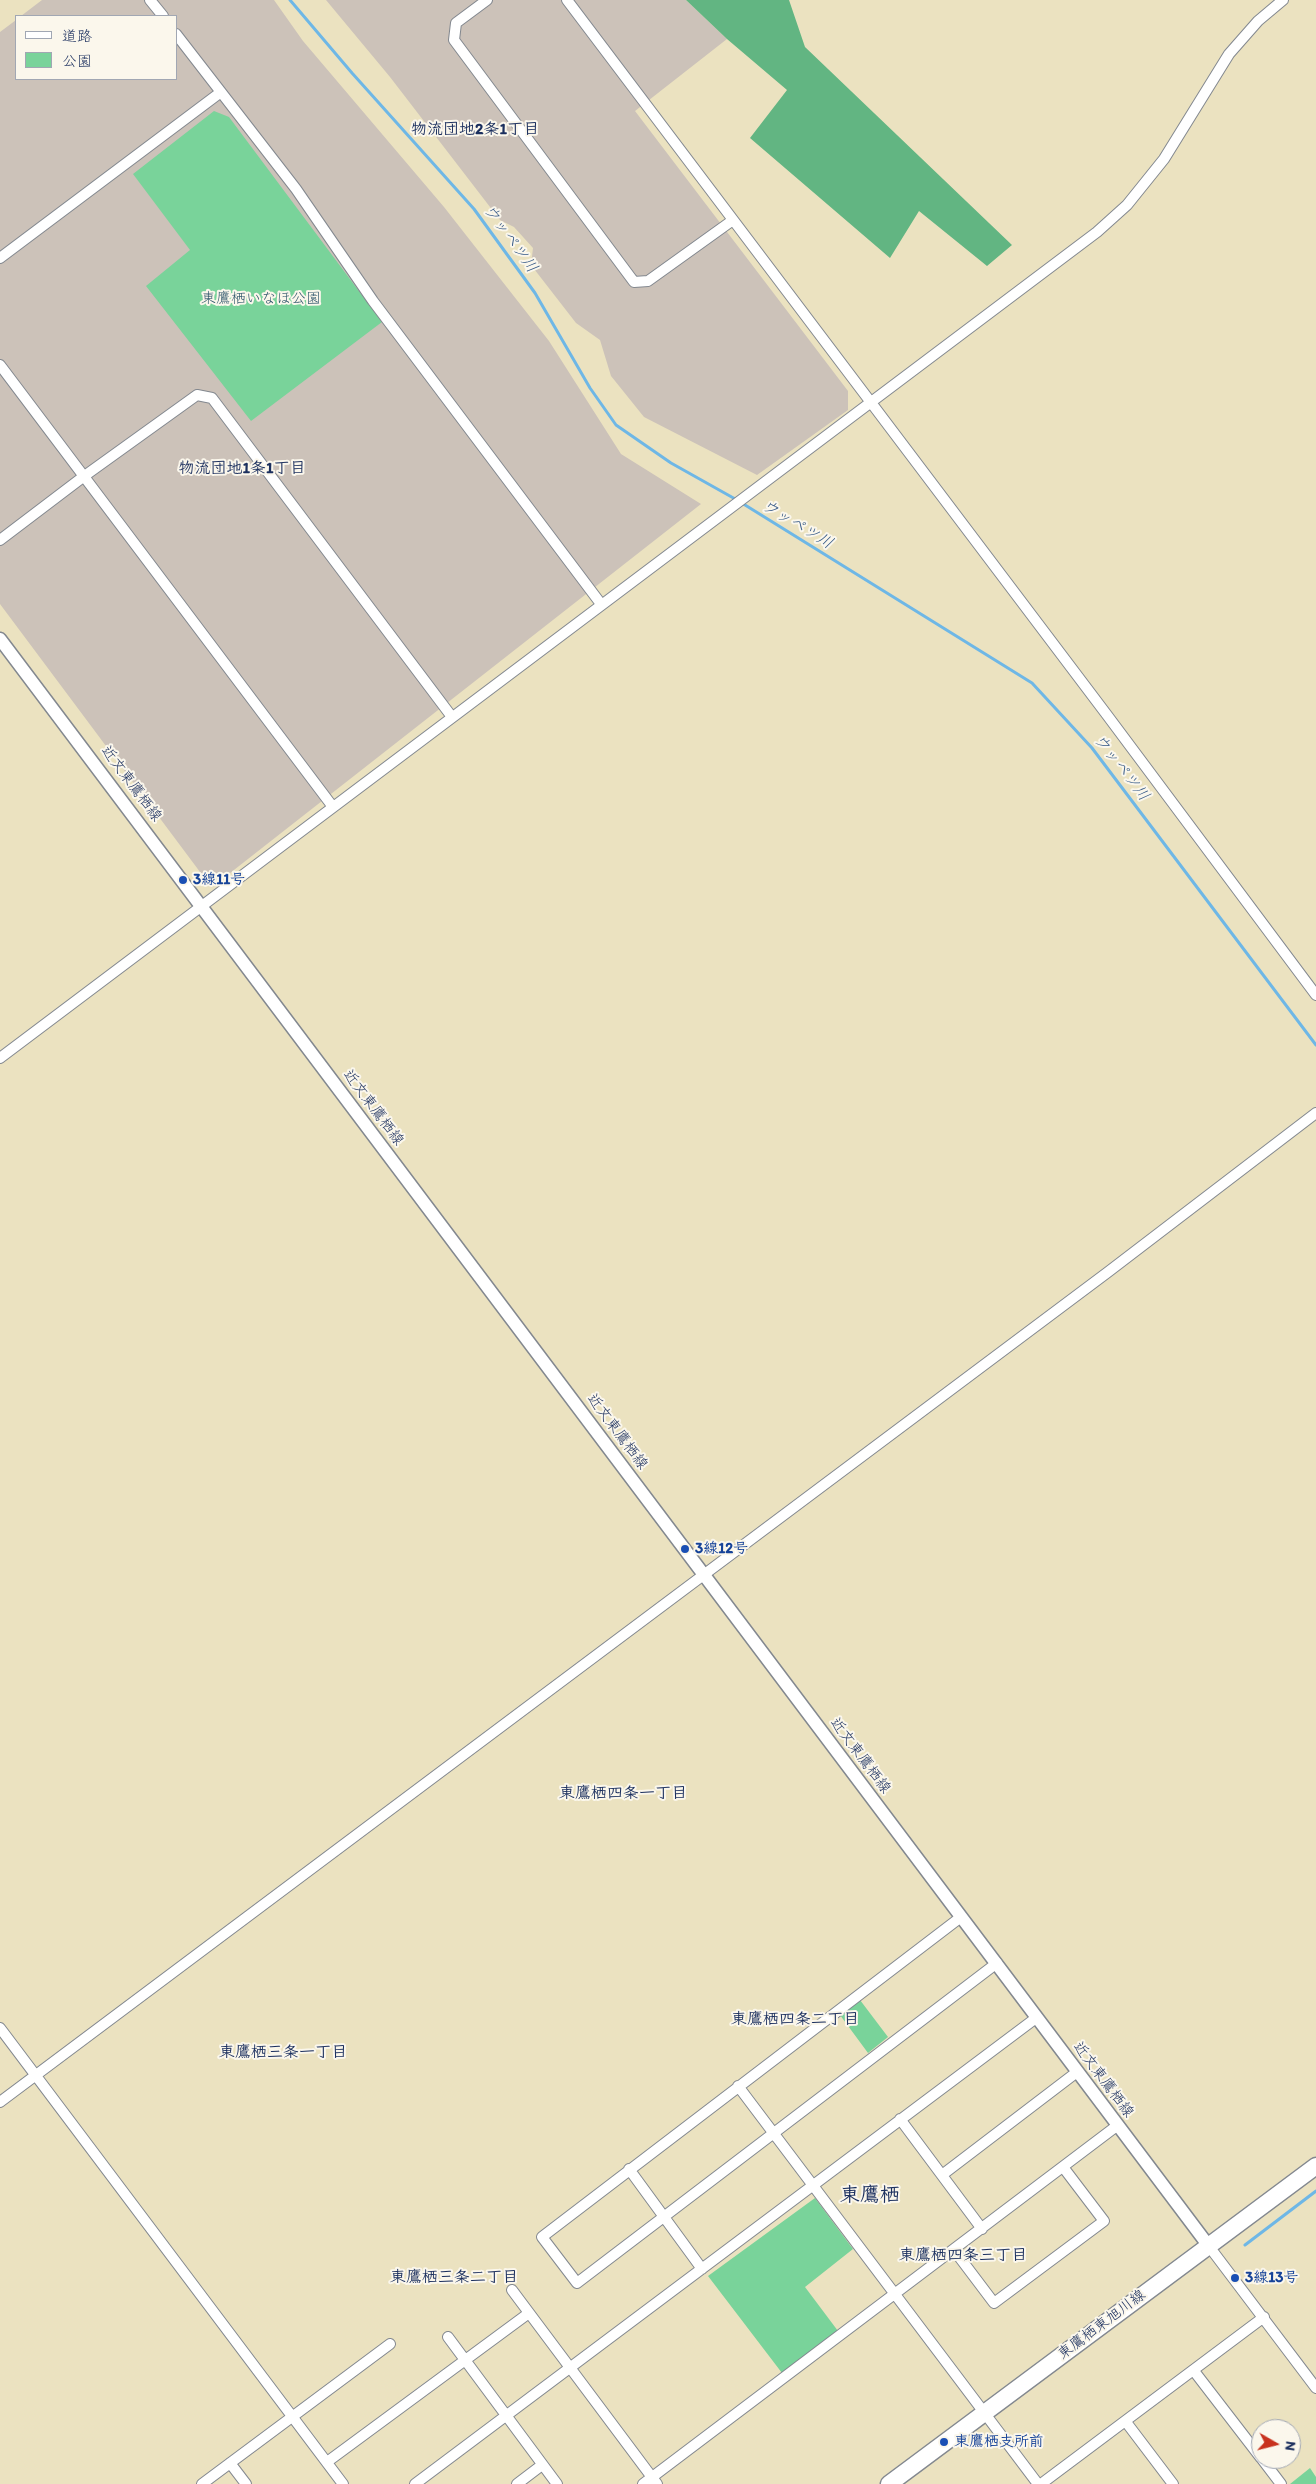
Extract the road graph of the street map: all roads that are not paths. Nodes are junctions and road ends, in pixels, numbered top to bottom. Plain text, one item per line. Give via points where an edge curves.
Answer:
1 (150, 0) edge
2 (487, 0) edge
3 (566, 0) edge
4 (1283, 0) edge
5 (161, 15) edge
6 (178, 37) edge
7 (221, 92) junction
8 (733, 220) junction
9 (0, 258) edge
10 (0, 365) edge
11 (871, 402) junction
12 (83, 477) junction
13 (0, 540) edge
14 (602, 604) junction
15 (0, 638) edge
16 (452, 717) junction
17 (333, 807) junction
18 (203, 906) junction
19 (1316, 995) edge
20 (0, 1058) edge
21 (1316, 1113) edge
22 (703, 1574) junction
23 (961, 1918) junction
24 (996, 1964) junction
25 (1036, 2018) junction
26 (0, 2028) edge
27 (1077, 2072) junction
28 (36, 2075) junction
29 (738, 2086) junction
30 (0, 2102) edge
31 (900, 2119) junction
32 (1118, 2125) junction
33 (773, 2132) junction
34 (1316, 2166) edge
35 (1063, 2167) junction
36 (629, 2168) junction
37 (942, 2175) junction
38 (813, 2185) junction
39 (664, 2217) junction
40 (982, 2229) junction
41 (1208, 2245) junction
42 (954, 2250) junction
43 (702, 2269) junction
44 (512, 2290) dead end
45 (895, 2294) junction
46 (529, 2313) junction
47 (1264, 2318) junction
48 (448, 2337) dead end
49 (390, 2344) dead end
50 (465, 2360) junction
51 (570, 2368) junction
52 (1194, 2371) junction
53 (1316, 2388) edge
54 (984, 2412) junction
55 (293, 2416) junction
56 (507, 2416) junction
57 (1126, 2422) junction
58 (1251, 2445) edge
59 (327, 2462) junction
60 (230, 2463) junction
61 (542, 2465) junction
62 (1269, 2469) edge
63 (654, 2480) edge
64 (202, 2484) edge
65 (246, 2484) edge
66 (343, 2484) edge
67 (416, 2484) edge
68 (517, 2484) edge
69 (556, 2484) edge
70 (643, 2484) edge
71 (889, 2484) edge
72 (1040, 2484) edge
73 (1173, 2484) edge
74 (1281, 2484) edge

1 - 5 street
2 - 8 street via 456,23 454,40 634,282 648,281
3 - 8 street
4 - 11 street via 1258,21 1229,54 1164,159 1127,205 1097,232
6 - 7 street
7 - 9 street
7 - 14 street via 296,189 373,301
8 - 11 street
10 - 12 street
11 - 14 street
11 - 19 street
12 - 13 street
12 - 16 street via 197,395 212,398
12 - 17 street
14 - 16 street
15 - 18 street, 近文東鷹栖線
16 - 17 street
17 - 18 street
18 - 20 street
18 - 22 street, 近文東鷹栖線
21 - 22 street
22 - 23 street, 近文東鷹栖線
22 - 28 street
23 - 24 street, 近文東鷹栖線
23 - 29 street
24 - 25 street, 近文東鷹栖線
24 - 33 street
25 - 27 street, 近文東鷹栖線
25 - 31 street
26 - 28 street
27 - 32 street, 近文東鷹栖線
27 - 37 street
28 - 30 street
28 - 55 street
29 - 33 street
29 - 36 street
31 - 37 street
31 - 38 street
32 - 35 street
32 - 41 street, 近文東鷹栖線
33 - 38 street
33 - 39 street
34 - 41 main road, 東鷹栖東旭川線
35 - 40 street
35 - 42 street via 1104,2222 994,2303
36 - 39 street
36 - 39 street via 542,2237 577,2283
37 - 40 street
38 - 43 street
38 - 45 street
39 - 43 street
40 - 42 street
41 - 47 street
41 - 54 main road, 東鷹栖東旭川線
42 - 45 street
43 - 51 street
44 - 46 street
45 - 54 street
45 - 63 street
46 - 50 street
46 - 51 street
47 - 52 street
47 - 53 street
48 - 50 street
49 - 55 street
50 - 56 street
50 - 59 street
51 - 56 street
51 - 63 street
52 - 57 street
52 - 58 street
54 - 71 main road, 東鷹栖東旭川線
54 - 72 street
55 - 59 street
55 - 60 street
56 - 61 street
56 - 67 street
57 - 72 street
57 - 73 street
59 - 66 street
60 - 64 street
60 - 65 street
61 - 68 street
61 - 69 street
62 - 74 street
63 - 70 street

